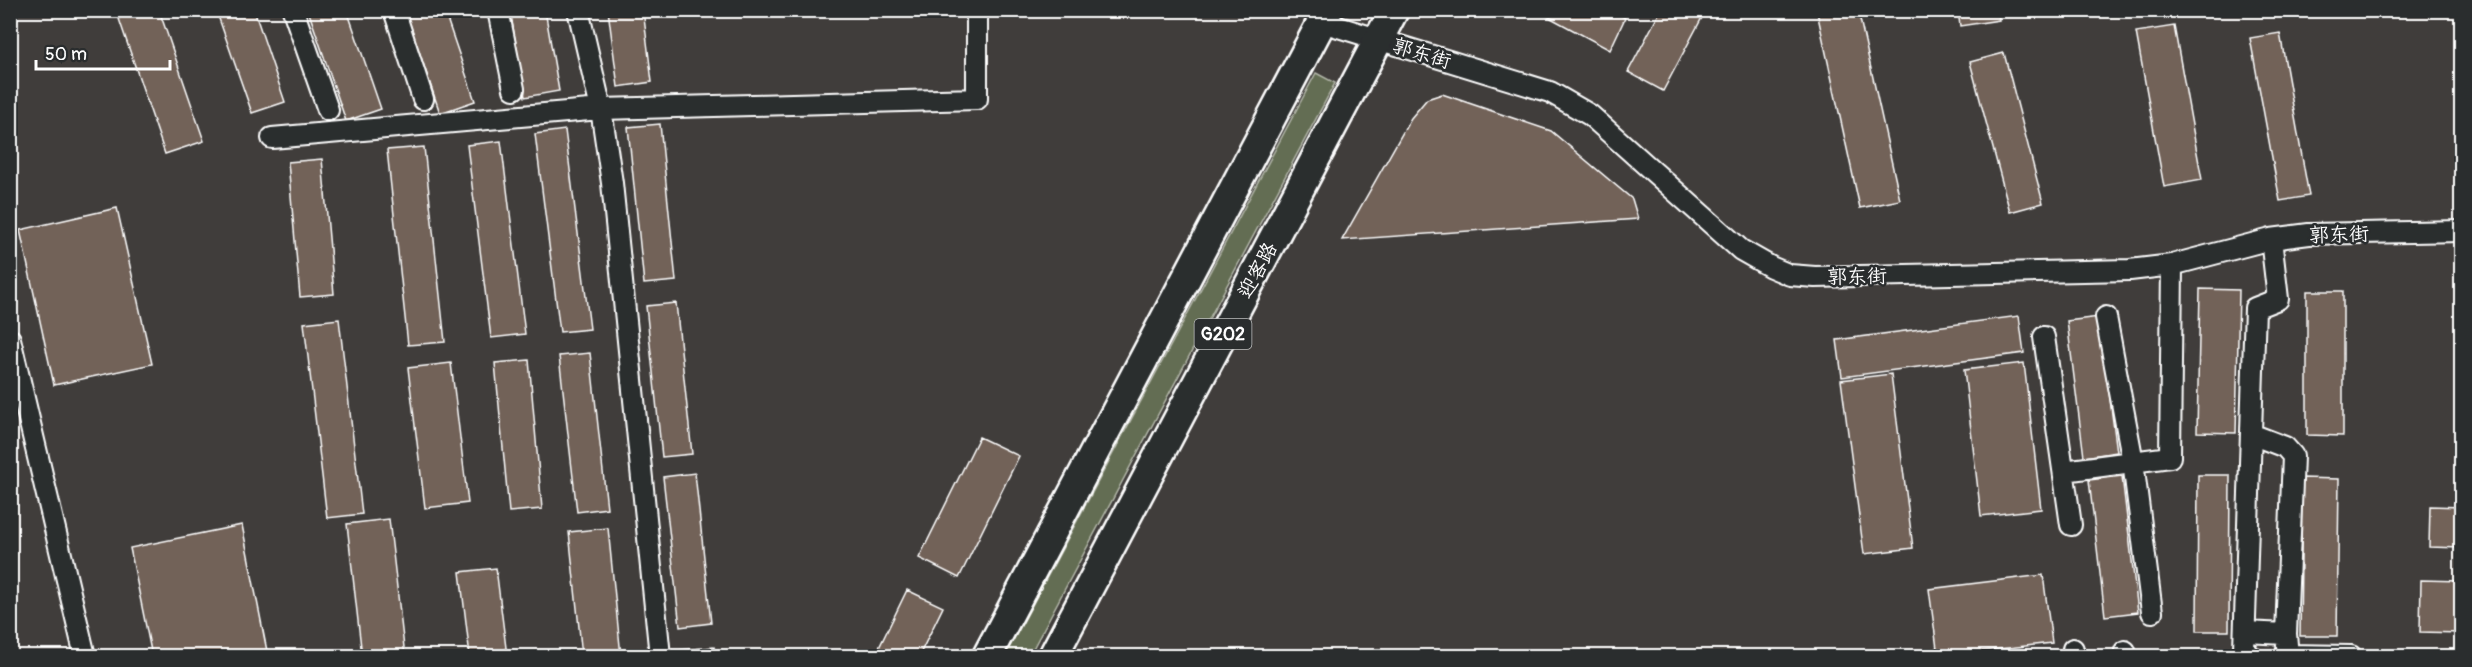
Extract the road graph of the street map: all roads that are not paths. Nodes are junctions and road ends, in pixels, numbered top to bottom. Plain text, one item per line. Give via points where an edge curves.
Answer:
1 (293, 10) edge
2 (394, 10) edge
3 (498, 10) edge
4 (578, 10) edge
5 (977, 10) edge
6 (1394, 10) edge
7 (1325, 16) edge
8 (1378, 40) junction
9 (514, 89) dead end
10 (423, 99) dead end
11 (601, 109) junction
12 (328, 110) dead end
13 (272, 138) dead end
14 (2462, 231) edge
15 (2271, 239) junction
16 (2172, 265) junction
17 (2106, 317) dead end
18 (2044, 337) dead end
19 (10, 339) edge
20 (2251, 434) junction
21 (2133, 462) junction
22 (2064, 471) junction
23 (2071, 525) dead end
24 (2152, 612) dead end
25 (2245, 632) junction
26 (2286, 634) junction
27 (2288, 656) edge
28 (85, 657) edge
29 (660, 657) edge
30 (987, 657) edge
31 (1053, 657) edge
32 (2251, 657) edge
33 (2350, 657) edge

1 - 12 street
2 - 10 street
3 - 9 street
4 - 11 street
5 - 11 street via 977,99
6 - 8 highway, 迎客路 / G202
7 - 8 street, 郭东街
7 - 30 highway, G202
8 - 16 street, 郭东街 via 1550,92 1590,115 1742,250 1790,275 2090,272
8 - 31 highway, 迎客路 / G202
11 - 13 street
11 - 29 street via 612,183
14 - 15 street, 郭东街 via 2309,234
15 - 16 street, 郭东街
15 - 20 street via 2278,299 2255,308
16 - 21 street via 2170,457
17 - 21 street
18 - 22 street
19 - 28 street
20 - 25 street
20 - 26 street via 2285,447 2293,456
21 - 22 street
21 - 24 street
22 - 23 street
25 - 26 street
25 - 32 street via 2244,649
26 - 27 street
27 - 33 street

